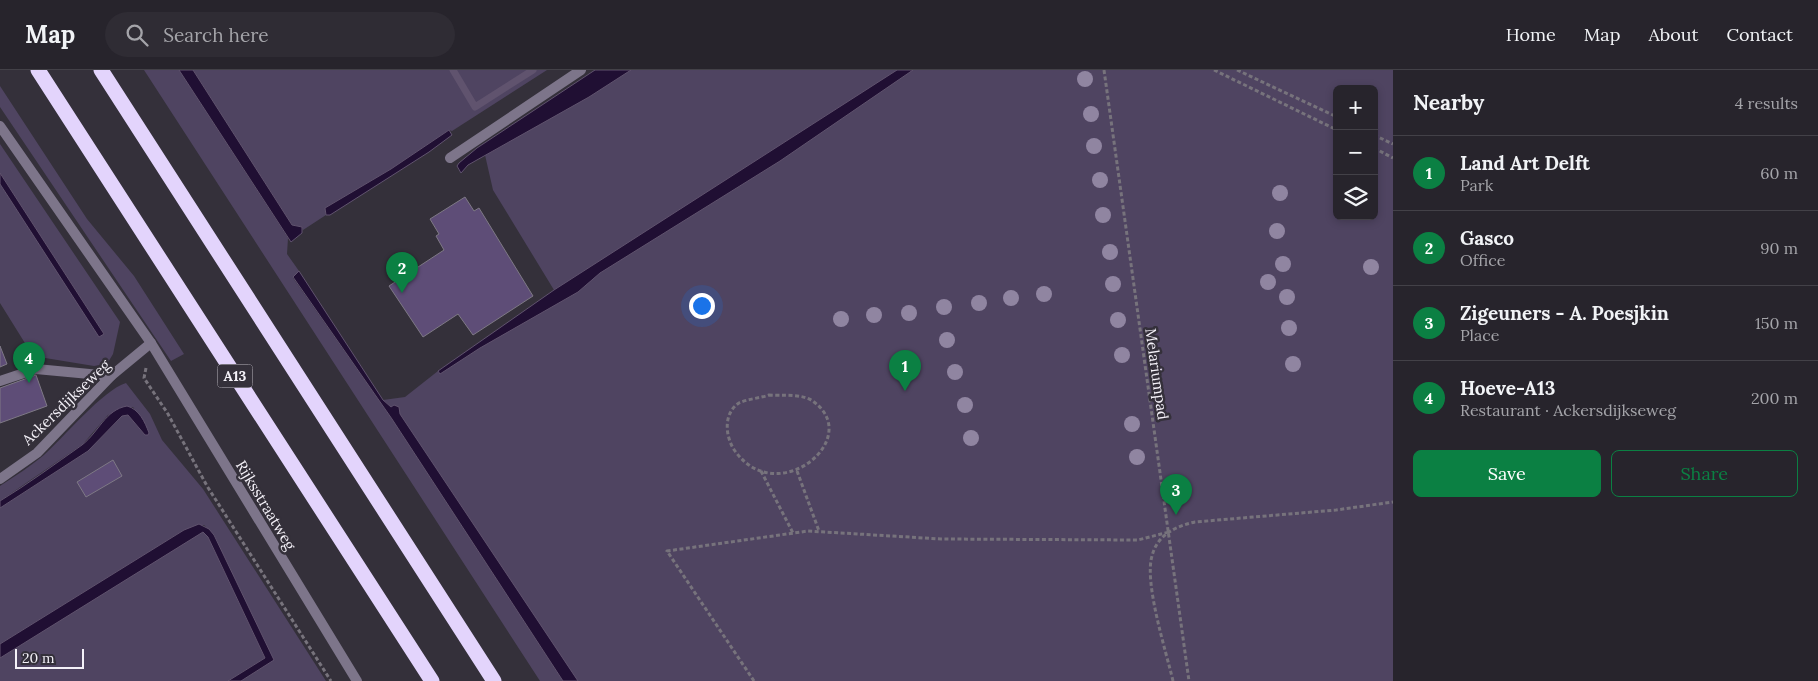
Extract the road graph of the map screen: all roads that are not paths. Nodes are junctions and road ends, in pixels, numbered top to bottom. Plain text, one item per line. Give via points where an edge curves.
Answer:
1 (38, 70) edge
2 (101, 70) edge
3 (581, 70) edge
4 (0, 126) edge
5 (450, 158) dead end
6 (151, 343) junction
7 (111, 376) junction
8 (0, 381) edge
9 (0, 479) edge
10 (357, 681) edge
11 (432, 681) edge
12 (494, 681) edge

1 - 11 highway, A13
2 - 12 highway
3 - 5 street
4 - 6 street, Rijksstraatweg
6 - 7 street, Ackersdijkseweg
6 - 10 street, Rijksstraatweg
7 - 8 street via 36,369
7 - 9 street, Ackersdijkseweg via 37,453

